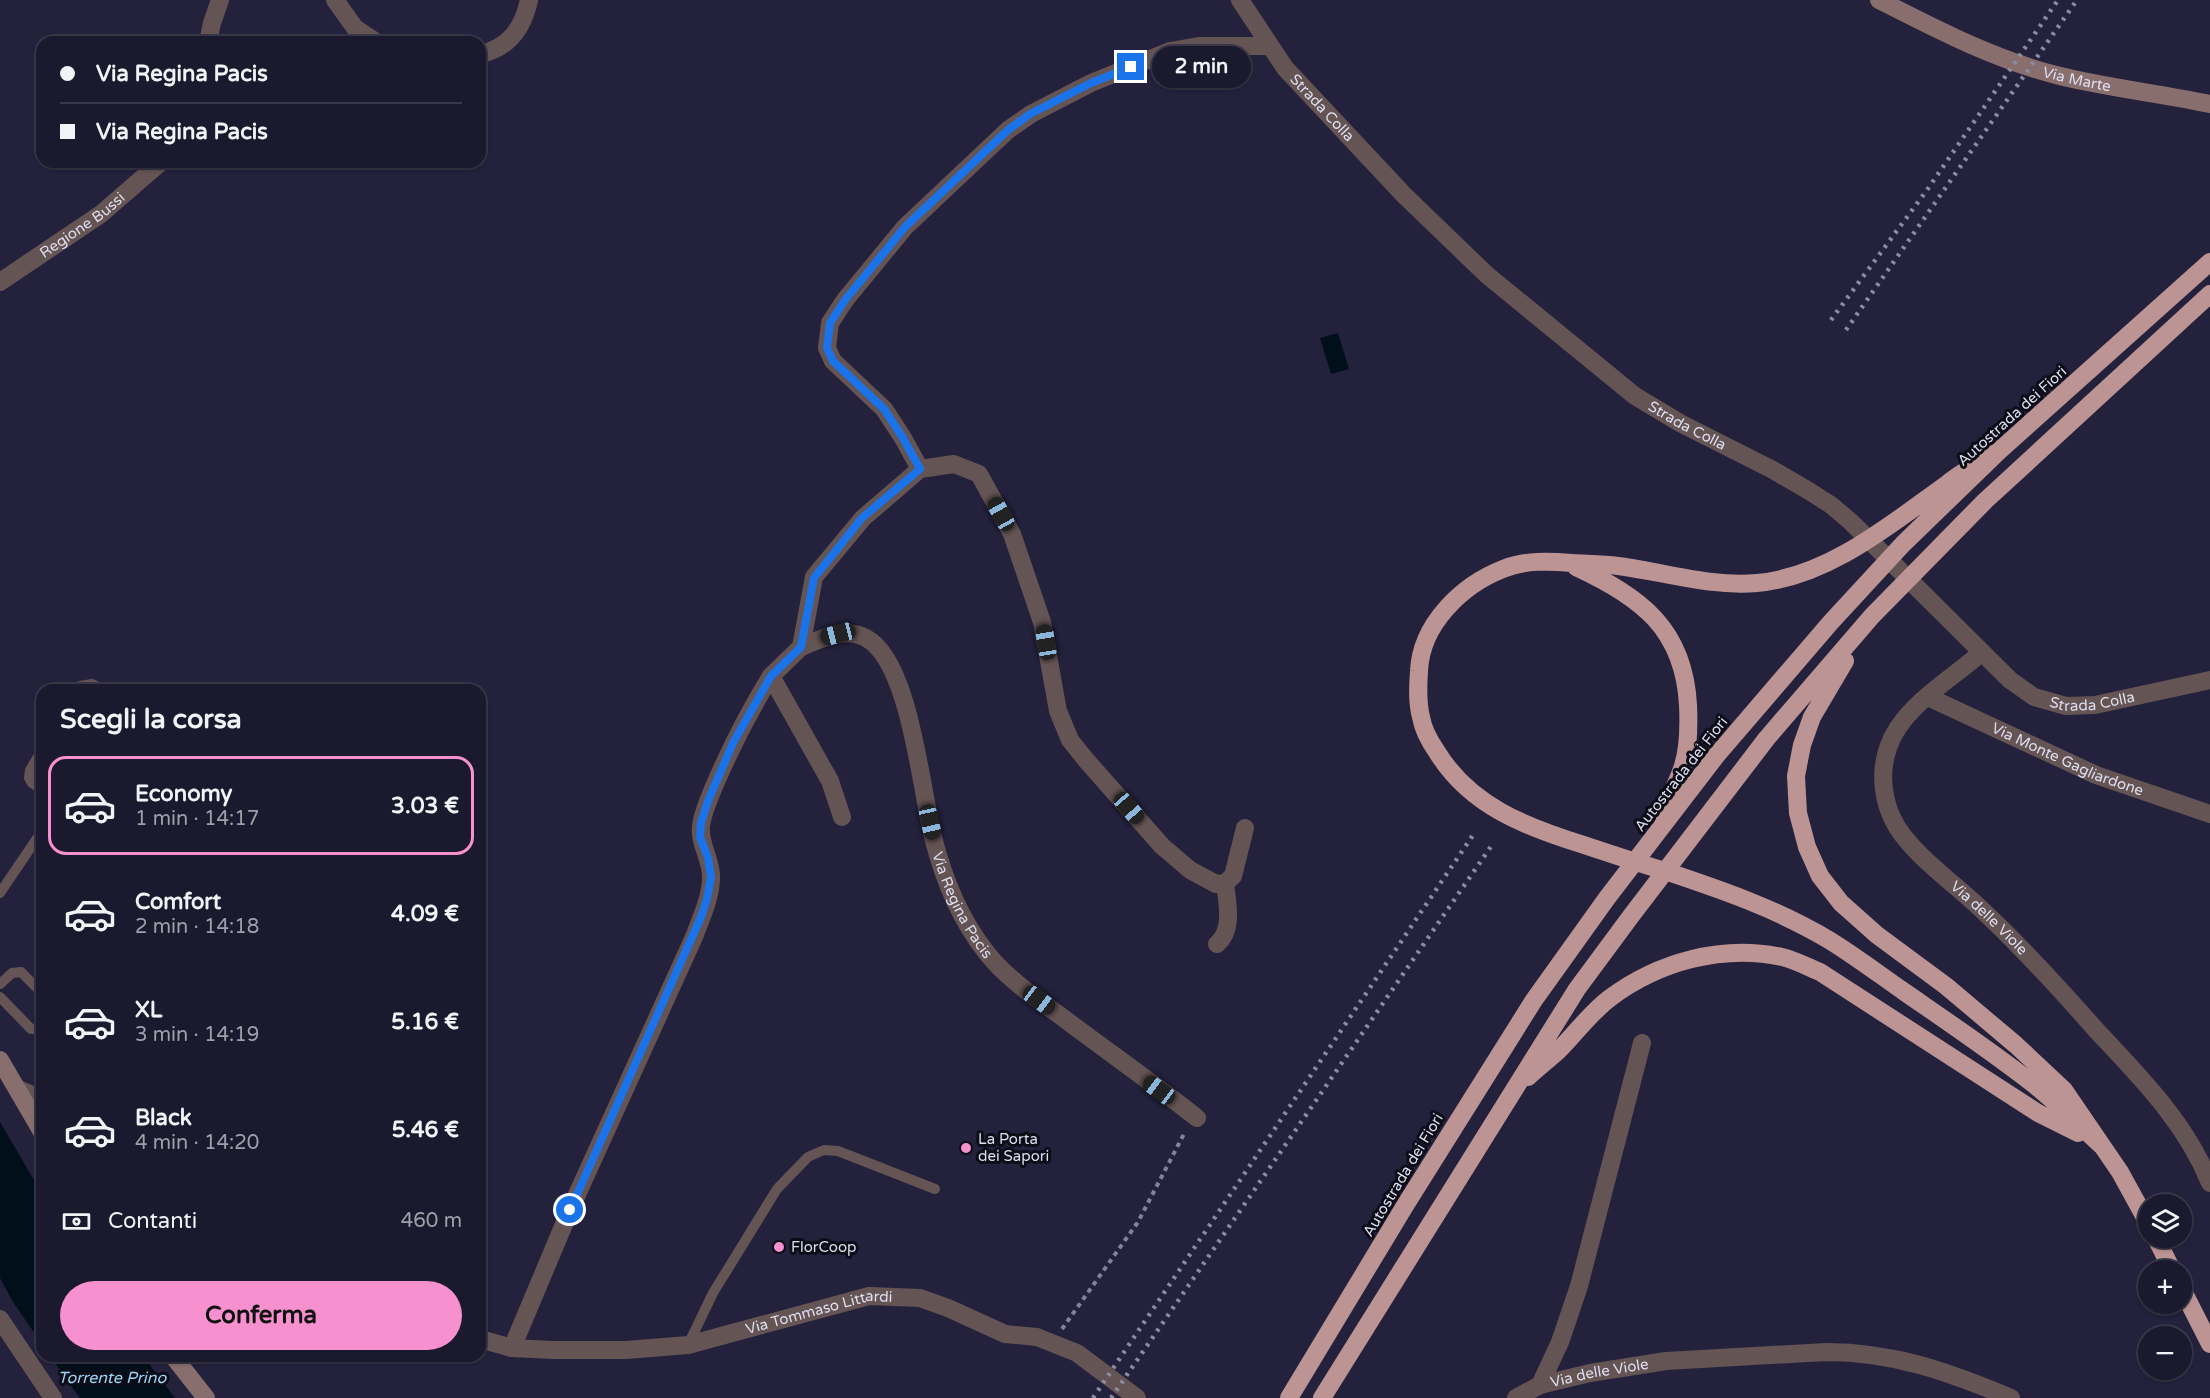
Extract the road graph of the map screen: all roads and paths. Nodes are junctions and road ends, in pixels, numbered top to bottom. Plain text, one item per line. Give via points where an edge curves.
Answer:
1 (220, 0) edge
2 (335, 0) edge
3 (529, 0) edge
4 (1240, 0) edge
5 (1879, 0) edge
6 (209, 36) edge
7 (367, 36) edge
8 (1270, 46) junction
9 (486, 53) edge
10 (2210, 104) edge
11 (155, 168) edge
12 (2210, 262) edge
13 (0, 282) edge
14 (2210, 294) edge
15 (1999, 450) junction
16 (920, 469) junction
17 (1566, 562) junction
18 (1872, 616) junction
19 (801, 647) junction
20 (1982, 652) junction
21 (771, 676) junction
22 (2210, 680) edge
23 (1928, 697) junction
24 (36, 760) edge
25 (36, 786) edge
26 (2210, 814) edge
27 (842, 817) dead end
28 (1245, 828) dead end
29 (36, 840) edge
30 (1651, 842) junction
31 (1225, 883) junction
32 (0, 893) edge
33 (1217, 944) dead end
34 (0, 984) edge
35 (36, 987) edge
36 (0, 997) edge
37 (36, 1029) edge
38 (1642, 1043) dead end
39 (0, 1060) edge
40 (18, 1089) junction
41 (1509, 1095) junction
42 (36, 1096) edge
43 (1195, 1117) joint
44 (36, 1121) edge
45 (2101, 1145) junction
46 (2210, 1183) edge
47 (935, 1189) dead end
48 (2138, 1205) edge
49 (2192, 1309) edge
50 (0, 1319) edge
51 (486, 1341) edge
52 (1052, 1343) junction
53 (2210, 1344) edge
54 (688, 1345) junction
55 (512, 1348) junction
56 (177, 1362) edge
57 (1540, 1385) junction
58 (53, 1398) edge
59 (206, 1398) edge
60 (1137, 1398) edge
61 (1289, 1398) edge
62 (1322, 1398) edge
63 (1516, 1398) edge
64 (2011, 1398) edge

1 - 6 street
2 - 7 street via 355,28
3 - 9 street via 523,23 511,40
4 - 8 street, Strada Colla
5 - 10 main road, Via Marte via 1951,37 2055,75
8 - 16 street via 1199,46 1170,51 1091,83 1030,114 1008,130 897,236 830,323 827,348 833,361 884,409
8 - 20 street, Strada Colla via 1285,68 1404,195 1480,268 1635,396 1831,505
11 - 13 street, Regione Bussi via 101,214
12 - 15 highway, Autostrada dei Fiori
14 - 18 highway via 2018,470
15 - 17 highway via 1859,545 1792,575 1759,583 1721,583 1618,566
15 - 30 highway, Autostrada dei Fiori via 1831,622 1716,756
16 - 19 street via 862,518 814,578
16 - 31 street via 954,464 979,474 1012,534 1029,581 1042,622 1058,711 1070,740 1162,846 1190,870 1216,884
17 - 30 highway via 1631,597 1667,634 1681,660 1689,726 1683,767
17 - 45 highway via 1530,562 1477,581 1453,601 1432,629 1419,661 1417,692 1421,720 1446,767 1468,790 1500,813 1777,911 1830,941 2033,1084
18 - 41 highway via 1767,738 1696,830 1577,988
18 - 45 highway via 1812,717 1802,745 1796,776 1798,813 1807,847 1820,876 1841,903 2016,1045 2064,1090
19 - 21 street, Via Regina Pacis
19 - 43 street, Via Regina Pacis via 824,637 852,633 873,642 890,666 901,693 933,838 948,884 986,953 1039,1000
20 - 22 street, Strada Colla via 2034,697 2066,706 2095,705
20 - 23 street, Via delle Viole
21 - 27 street via 830,781
21 - 55 street, Via Regina Pacis via 733,743 701,823 700,837 711,877 694,937
23 - 26 street, Via Monte Gagliardone via 2096,776
23 - 46 street, Via delle Viole via 1900,723 1887,750 1883,780 1897,826 1906,840 2011,939 2163,1103 2188,1138
24 - 25 lane via 29,778
28 - 31 street via 1233,876
29 - 32 lane
30 - 61 highway, Autostrada dei Fiori via 1607,897 1503,1049
31 - 33 street via 1227,931
34 - 35 lane via 12,973 21,972
36 - 37 lane via 31,1029
38 - 57 street, Via delle Viole via 1579,1286
39 - 40 main road
40 - 42 street
40 - 44 main road
41 - 45 highway via 1582,1022 1637,980 1704,957 1758,954 1783,957 1820,972 2038,1113
41 - 62 highway
43 - 52 path via 1138,1222
45 - 48 highway
47 - 54 lane via 838,1151 824,1150 808,1157 777,1189 713,1293
49 - 53 highway
50 - 58 street
51 - 55 street, Via Tommaso Littardi
52 - 54 street, Via Tommaso Littardi via 1037,1336 1005,1334 920,1298 869,1296
52 - 60 street, Via Tommaso Littardi via 1077,1353
54 - 55 street, Via Tommaso Littardi via 626,1350
56 - 59 main road
57 - 63 street
57 - 64 street, Via delle Viole via 1666,1361 1850,1352 1915,1362

